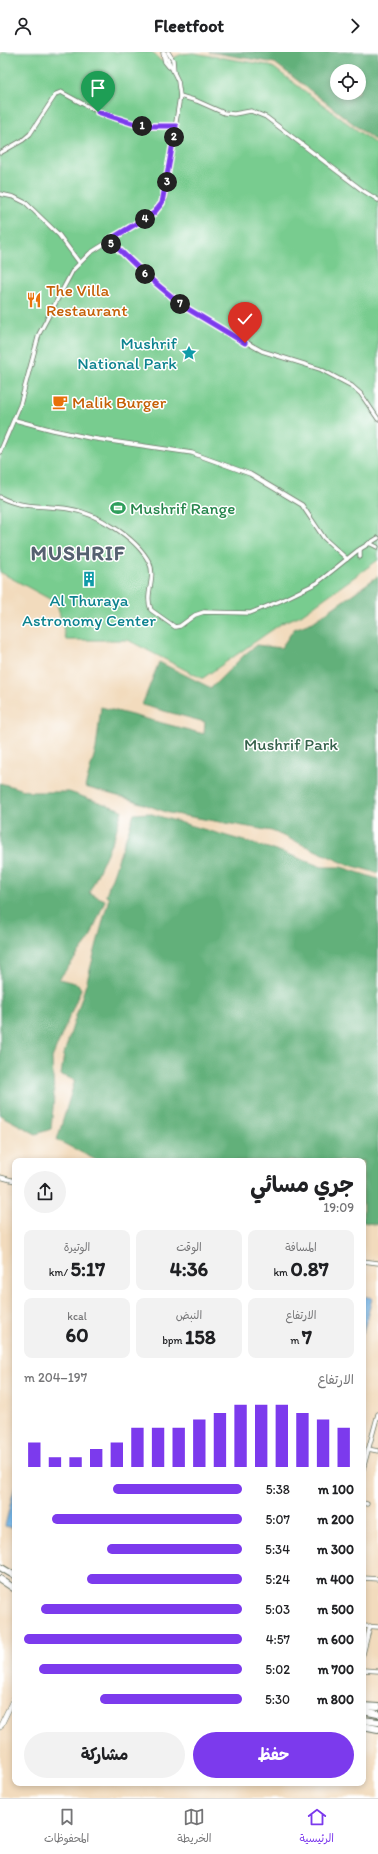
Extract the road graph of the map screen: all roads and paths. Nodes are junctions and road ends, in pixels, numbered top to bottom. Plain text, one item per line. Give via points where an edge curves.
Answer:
1 (166, 52) edge
2 (174, 72) junction
3 (180, 96) junction
4 (176, 126) junction
5 (0, 153) edge
6 (0, 194) edge
7 (378, 200) edge
8 (109, 240) junction
9 (79, 262) junction
10 (378, 419) edge
11 (15, 420) junction
12 (0, 452) edge
13 (0, 497) edge
14 (378, 538) edge
15 (369, 543) junction
16 (377, 547) dead end
17 (360, 549) junction
18 (360, 557) dead end
19 (347, 559) junction
20 (0, 1177) edge
21 (12, 1180) edge
22 (366, 1261) edge
23 (378, 1263) edge
24 (378, 1414) edge
25 (368, 1449) junction
26 (378, 1451) edge
27 (366, 1457) edge
28 (0, 1567) edge
29 (12, 1574) edge
30 (366, 1578) edge
31 (0, 1579) edge
32 (378, 1579) edge
33 (12, 1587) edge
34 (366, 1626) edge
35 (370, 1626) junction
36 (378, 1627) edge
37 (366, 1642) edge
38 (366, 1670) edge
39 (378, 1671) edge
40 (12, 1702) edge
41 (12, 1706) edge
42 (366, 1706) edge
43 (378, 1708) edge
44 (366, 1712) edge
45 (378, 1714) edge
46 (366, 1720) edge
47 (378, 1722) edge
48 (1, 1726) edge
49 (366, 1727) edge
50 (378, 1729) edge

1 - 2 street via 173,60
1 - 2 street via 165,62
2 - 3 street
3 - 4 street
3 - 7 street via 226,114 251,111 266,117
4 - 5 street via 137,125 98,112 61,92 56,94 30,134
4 - 8 street via 162,203 154,213
6 - 9 street via 26,203 59,235
8 - 9 street
8 - 10 street via 147,276 190,311 262,351 317,368 352,386 361,394
9 - 11 street via 68,277 40,331
11 - 12 street
11 - 19 street via 98,439 192,453 250,474 302,505 324,538
13 - 19 street via 21,505 64,508 81,512 95,517 125,535 138,547 151,566 151,610 176,627 204,612 244,613 262,609 310,586 330,574
14 - 15 street
15 - 16 street
15 - 17 street
17 - 18 street
17 - 19 street
20 - 21 street
22 - 23 street
24 - 25 street
25 - 26 street
25 - 27 street
28 - 29 highway
30 - 32 street
31 - 33 highway
34 - 35 street
35 - 36 street
35 - 37 street
38 - 39 street
40 - 48 street
41 - 48 street
42 - 43 highway
44 - 45 highway
46 - 47 highway
49 - 50 highway

